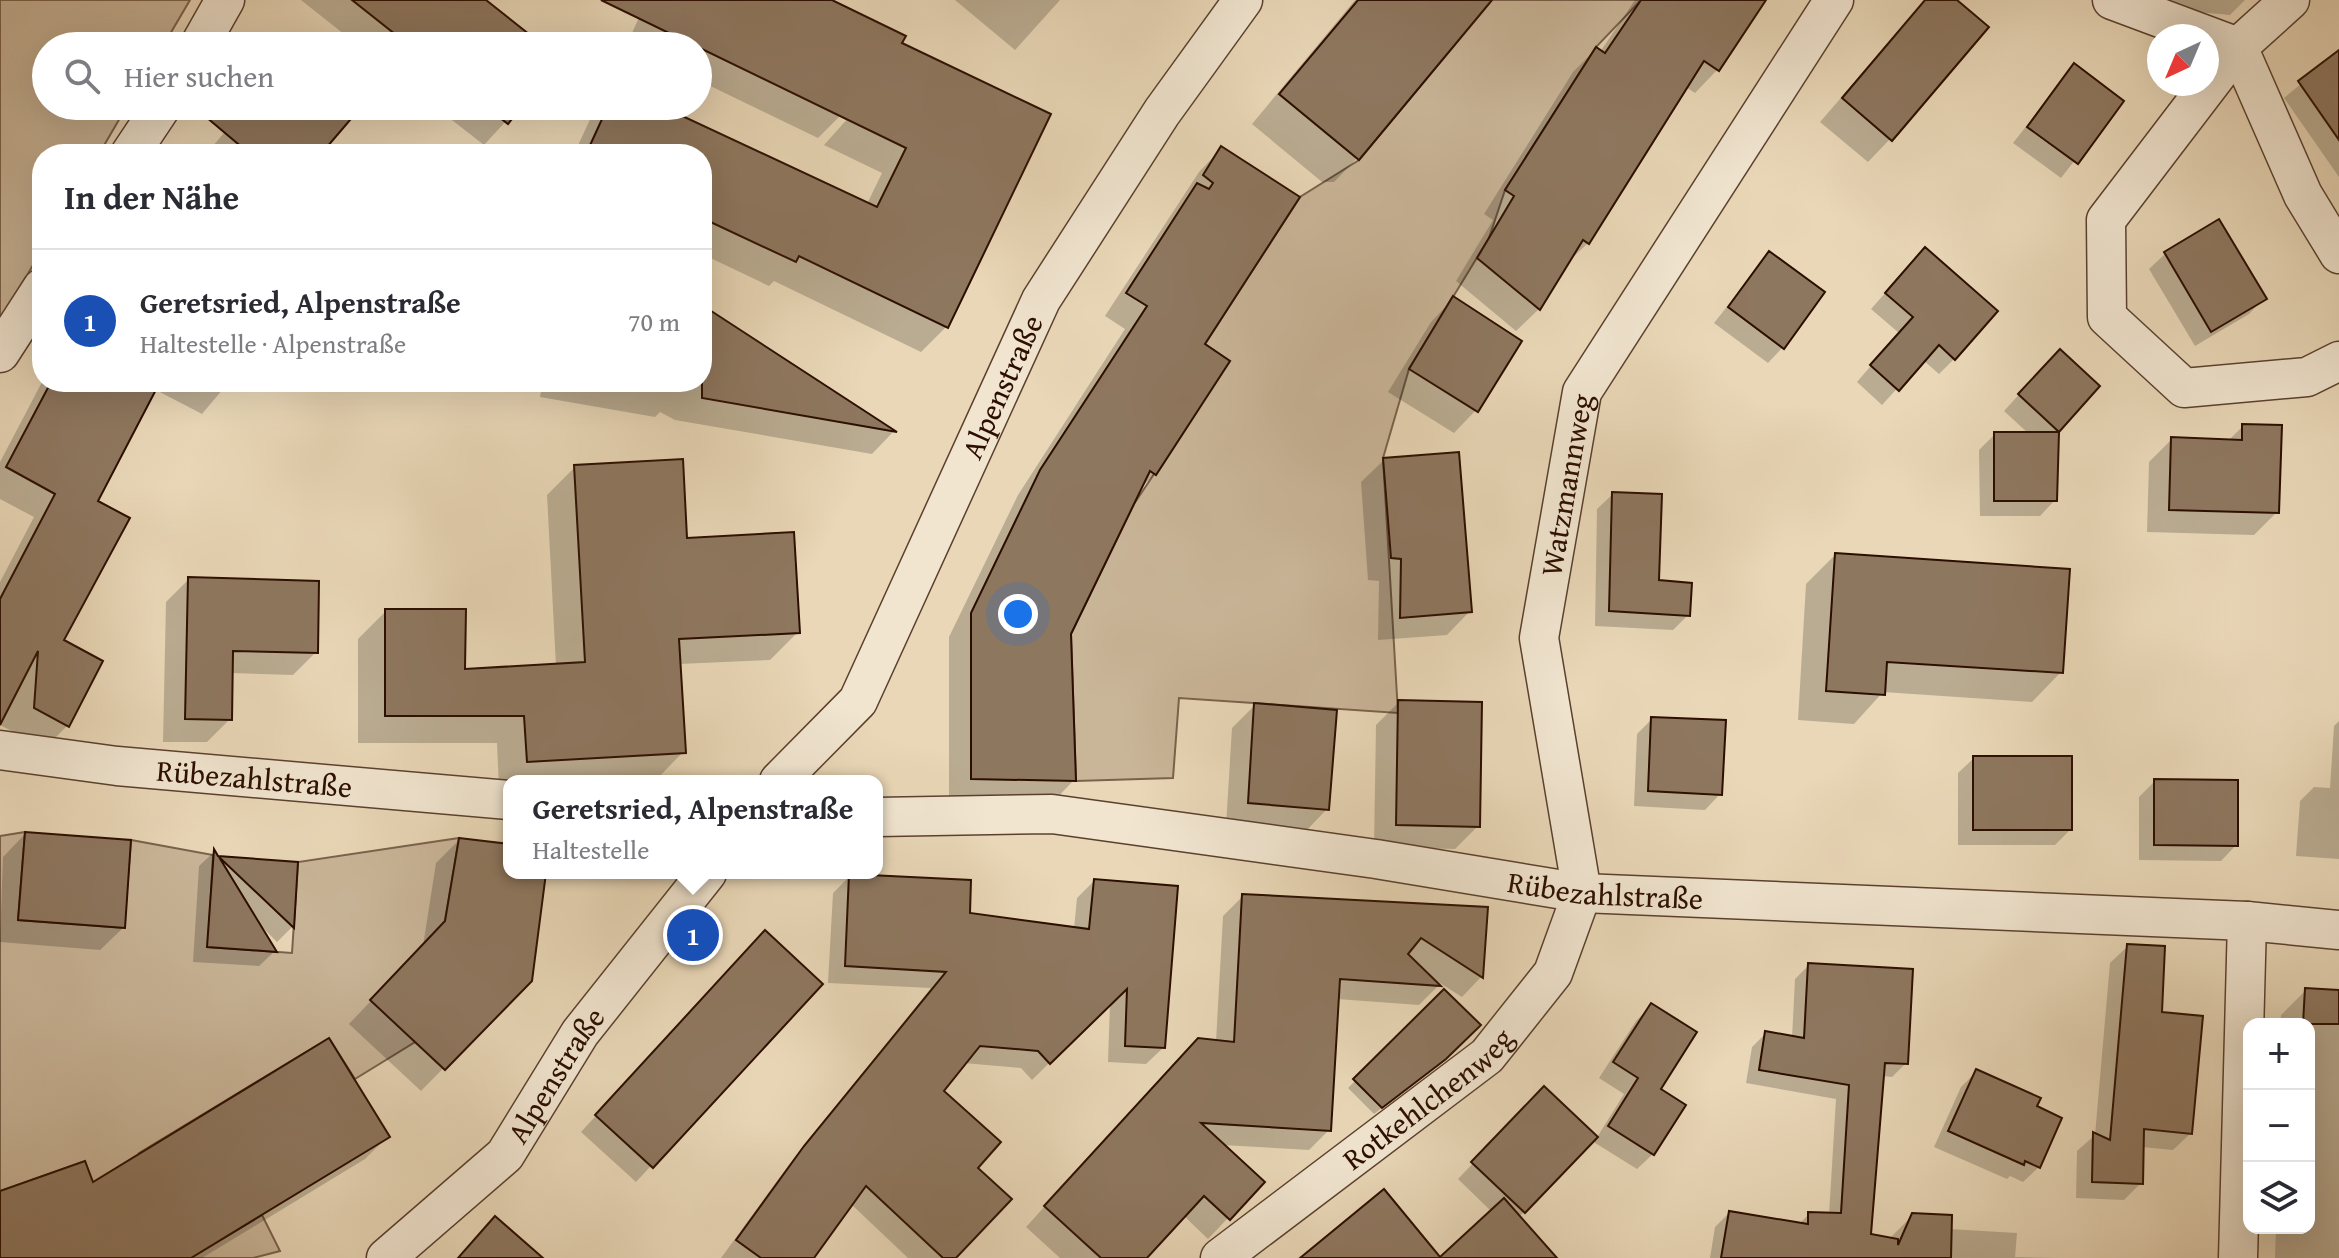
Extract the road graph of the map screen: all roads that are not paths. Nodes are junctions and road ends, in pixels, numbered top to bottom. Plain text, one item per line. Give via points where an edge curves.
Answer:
1 (225, 0) edge
2 (1243, 0) edge
3 (1834, 0) edge
4 (2112, 0) edge
5 (2290, 0) edge
6 (207, 32) edge
7 (2238, 47) junction
8 (153, 120) edge
9 (137, 144) edge
10 (2339, 254) edge
11 (32, 303) edge
12 (0, 353) edge
13 (2339, 361) edge
14 (0, 750) edge
15 (785, 775) edge
16 (503, 799) edge
17 (883, 817) edge
18 (702, 879) edge
19 (1582, 893) junction
20 (2247, 921) junction
21 (2339, 930) edge
22 (386, 1258) edge
23 (1220, 1258) edge
24 (2238, 1258) edge

1 - 6 street
2 - 15 street, Alpenstraße via 1162,112 1041,300 858,701
3 - 19 street, Watzmannweg via 1582,392 1539,638
4 - 7 street
5 - 7 street
7 - 10 street via 2303,195
7 - 13 street via 2106,220 2107,317 2184,388 2307,377
8 - 9 street
11 - 12 street
14 - 16 street, Rübezahlstraße via 117,766
17 - 19 street, Rübezahlstraße via 1052,814
18 - 22 street, Alpenstraße via 580,1033 505,1155
19 - 20 street, Rübezahlstraße
19 - 23 street, Rotkehlchenweg via 1553,973 1487,1056
20 - 21 street, Rübezahlstraße
20 - 24 street

